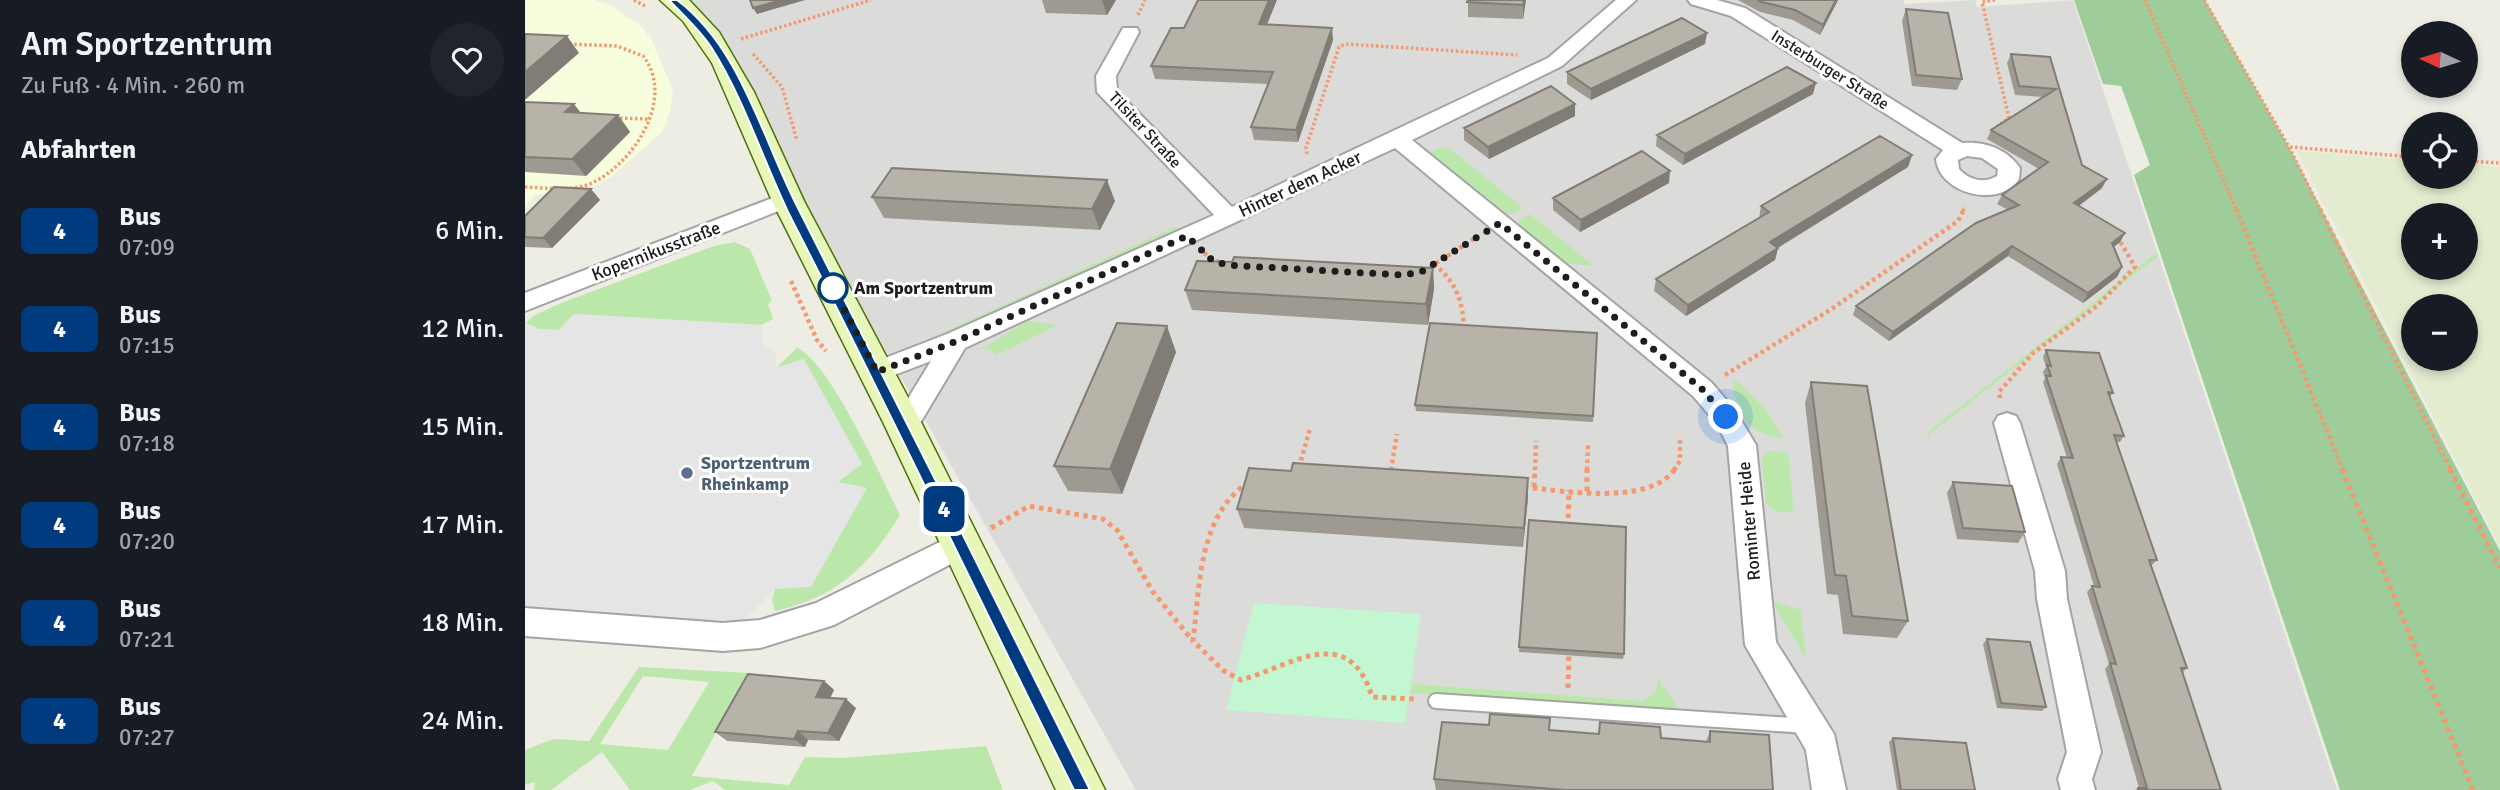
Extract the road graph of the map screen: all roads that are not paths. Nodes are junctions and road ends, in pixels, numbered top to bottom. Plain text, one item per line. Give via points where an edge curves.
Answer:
1 (673, 0) edge
2 (1627, 0) edge
3 (1697, 0) edge
4 (1130, 32) dead end
5 (1398, 139) junction
6 (1965, 149) junction
7 (788, 199) junction
8 (1229, 217) junction
9 (525, 302) edge
10 (957, 341) junction
11 (877, 372) junction
12 (2007, 423) road end
13 (903, 428) junction
14 (962, 544) junction
15 (525, 622) edge
16 (1436, 701) road end
17 (1809, 726) junction
18 (1081, 790) edge
19 (1829, 790) edge
20 (2078, 790) edge

1 - 7 street via 715,46
2 - 5 street, Hinter dem Acker via 1555,62
3 - 6 street, Insterburger Straße via 1738,12
4 - 8 street, Tilsiter Straße via 1106,76 1107,92
5 - 8 street, Hinter dem Acker
5 - 17 street, Rominter Heide via 1702,389 1726,417 1742,445 1761,645
6 - 6 street, Insterburger Straße via 1947,159 1949,172 1975,187 2003,184 2010,174 1999,157
7 - 9 street, Kopernikusstraße
7 - 11 street
8 - 10 street, Hinter dem Acker
10 - 11 street, Hinter dem Acker
10 - 13 street
11 - 13 street
12 - 20 street via 2050,571 2084,752 2075,779
13 - 14 street
14 - 15 street via 823,615 760,635 723,637
14 - 18 street
16 - 17 lane
17 - 19 street, Rominter Heide via 1822,746

